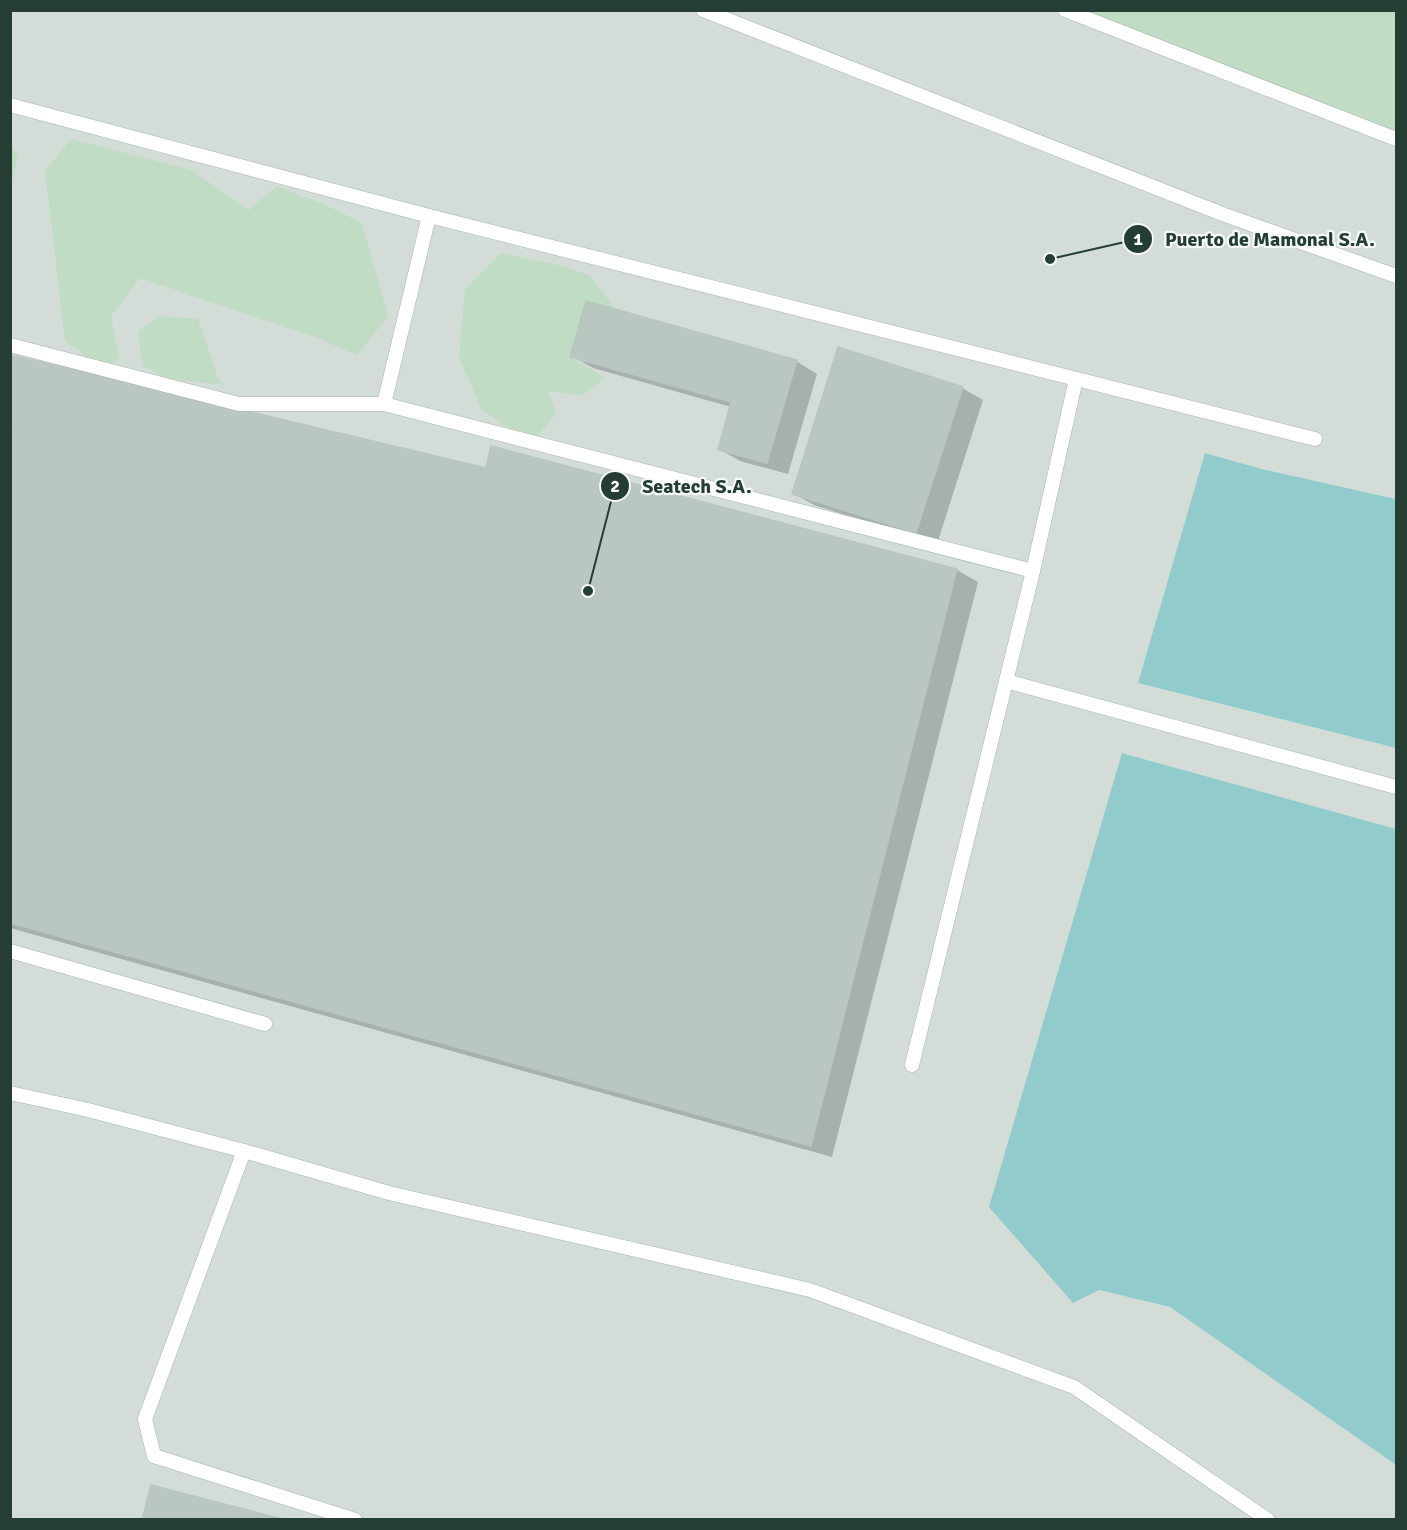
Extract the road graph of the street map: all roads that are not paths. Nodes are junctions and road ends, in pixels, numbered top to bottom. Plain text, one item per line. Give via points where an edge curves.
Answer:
1 (703, 10) edge
2 (1065, 10) edge
3 (10, 105) edge
4 (1396, 139) edge
5 (429, 216) junction
6 (1396, 276) edge
7 (10, 345) edge
8 (1076, 379) junction
9 (384, 404) junction
10 (1315, 440) dead end
11 (1033, 571) junction
12 (1006, 681) junction
13 (1396, 788) edge
14 (10, 951) edge
15 (266, 1024) dead end
16 (912, 1065) dead end
17 (10, 1093) edge
18 (244, 1151) junction
19 (355, 1520) edge
20 (1268, 1520) edge

1 - 6 lane via 1225,216
2 - 4 lane
3 - 5 lane
5 - 8 lane
5 - 9 lane
7 - 9 lane via 239,404
8 - 10 lane
8 - 11 lane
9 - 11 lane
11 - 12 lane
12 - 13 lane
12 - 16 lane
14 - 15 lane
17 - 18 lane
18 - 19 lane via 145,1419 154,1456
18 - 20 lane via 389,1193 810,1290 1074,1387

